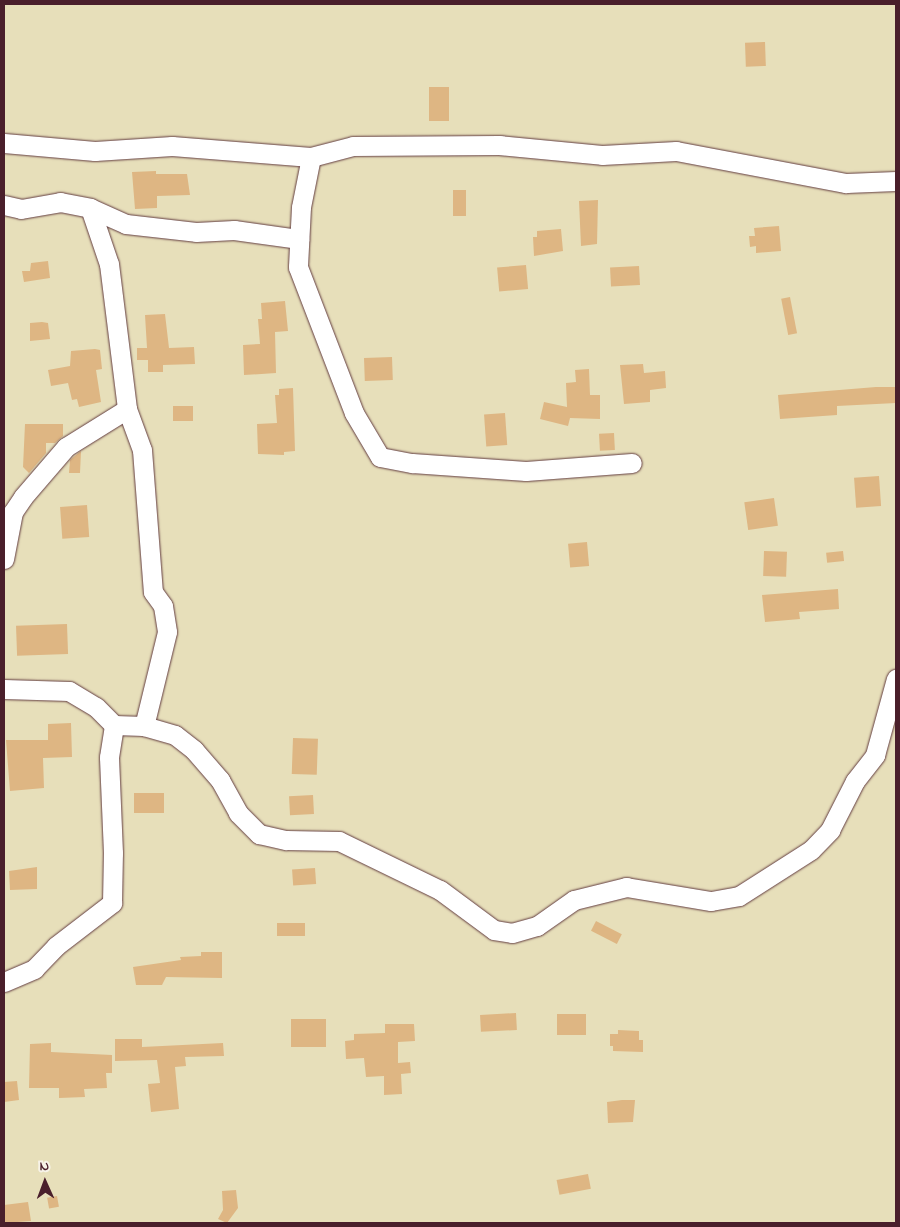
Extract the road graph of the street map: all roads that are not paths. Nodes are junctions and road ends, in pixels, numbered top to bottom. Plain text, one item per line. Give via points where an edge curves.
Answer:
1 (4, 143) edge
2 (311, 157) junction
3 (896, 181) edge
4 (4, 205) edge
5 (90, 208) junction
6 (299, 239) junction
7 (127, 409) junction
8 (632, 463) dead end
9 (4, 559) edge
10 (896, 679) edge
11 (4, 688) edge
12 (114, 725) junction
13 (144, 726) junction
14 (4, 982) edge

1 - 2 street via 95,151 172,146
2 - 3 street via 353,146 499,145 602,154 676,151 846,183
2 - 6 street via 301,208
4 - 5 street via 21,209 60,202
5 - 6 street via 126,224 196,232 234,230
5 - 7 street via 109,264
6 - 8 street via 298,267 354,412 380,457 412,463 526,470
7 - 9 street via 66,447 23,497 13,512
7 - 13 street via 142,450 144,498 152,550 150,573 167,632
10 - 13 street via 875,755 854,781 830,830 811,850 739,896 711,901 626,887 574,900 537,926 512,933 494,930 440,890 339,841 286,840 259,834 238,813 220,780 194,750 175,735
11 - 12 street via 69,690
12 - 13 street
12 - 14 street via 109,757 112,903 56,946 34,969

